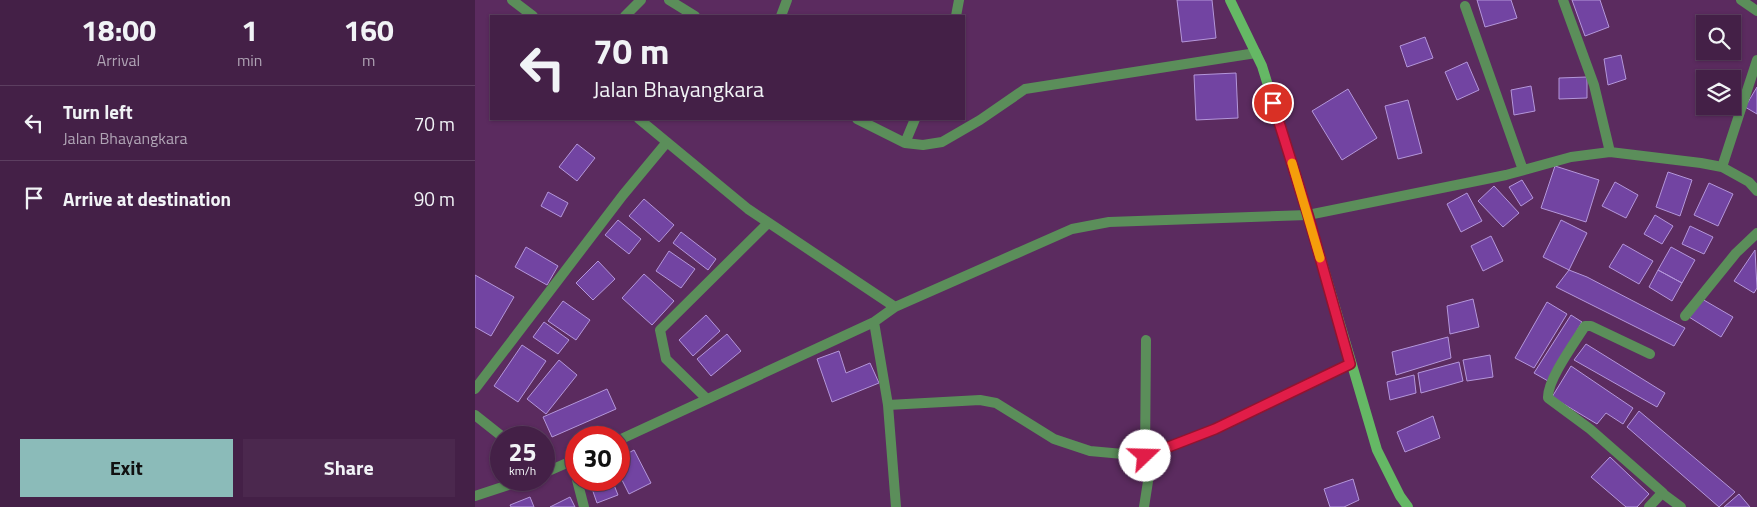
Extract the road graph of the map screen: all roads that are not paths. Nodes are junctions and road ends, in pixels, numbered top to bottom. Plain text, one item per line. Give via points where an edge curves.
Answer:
1 (512, 0) edge
2 (641, 0) edge
3 (669, 0) edge
4 (787, 0) edge
5 (959, 0) edge
6 (1230, 0) edge
7 (1563, 0) edge
8 (1741, 0) edge
9 (1465, 6) dead end
10 (1757, 11) edge
11 (532, 15) edge
12 (626, 15) edge
13 (693, 15) edge
14 (781, 15) edge
15 (956, 15) edge
16 (1256, 53) junction
17 (1757, 60) edge
18 (640, 120) edge
19 (859, 120) edge
20 (915, 120) edge
21 (667, 142) junction
22 (905, 143) junction
23 (1610, 152) junction
24 (1722, 168) junction
25 (1523, 170) junction
26 (1757, 191) edge
27 (1308, 215) junction
28 (768, 223) junction
29 (1757, 233) edge
30 (895, 308) junction
31 (1685, 316) dead end
32 (873, 322) junction
33 (1146, 340) dead end
34 (1650, 354) dead end
35 (1350, 364) junction
36 (475, 389) edge
37 (707, 399) junction
38 (888, 404) junction
39 (475, 415) edge
40 (490, 427) edge
41 (630, 435) edge
42 (1145, 456) junction
43 (491, 491) edge
44 (579, 491) edge
45 (1663, 493) junction
46 (475, 496) edge
47 (584, 507) edge
48 (896, 507) edge
49 (1144, 507) edge
50 (1408, 507) edge
51 (1649, 507) edge
52 (1681, 507) edge

1 - 11 street
2 - 12 street
3 - 13 street
4 - 14 street
5 - 15 street
6 - 16 street
7 - 23 street via 1594,85
8 - 10 street
9 - 25 street
16 - 22 street via 1025,89 942,142
16 - 27 street
17 - 24 street
18 - 21 street
19 - 22 street
20 - 22 street
21 - 28 street
21 - 36 street
23 - 24 street
23 - 25 street via 1571,157
24 - 26 street via 1749,182
25 - 27 street
27 - 30 street via 1109,222 1071,229
27 - 35 street
28 - 30 street
28 - 37 street via 660,330 666,359
29 - 31 street via 1736,253
30 - 32 street
32 - 37 street
32 - 38 street
33 - 42 street
34 - 45 street via 1585,326 1555,376 1548,398 1590,429
35 - 42 street via 1215,429
35 - 50 street via 1377,450
37 - 41 street
38 - 42 street via 981,400 996,403 1054,439 1090,451
38 - 48 street
39 - 40 street
42 - 49 street via 1149,475
43 - 46 street
44 - 47 street
45 - 51 street
45 - 52 street

